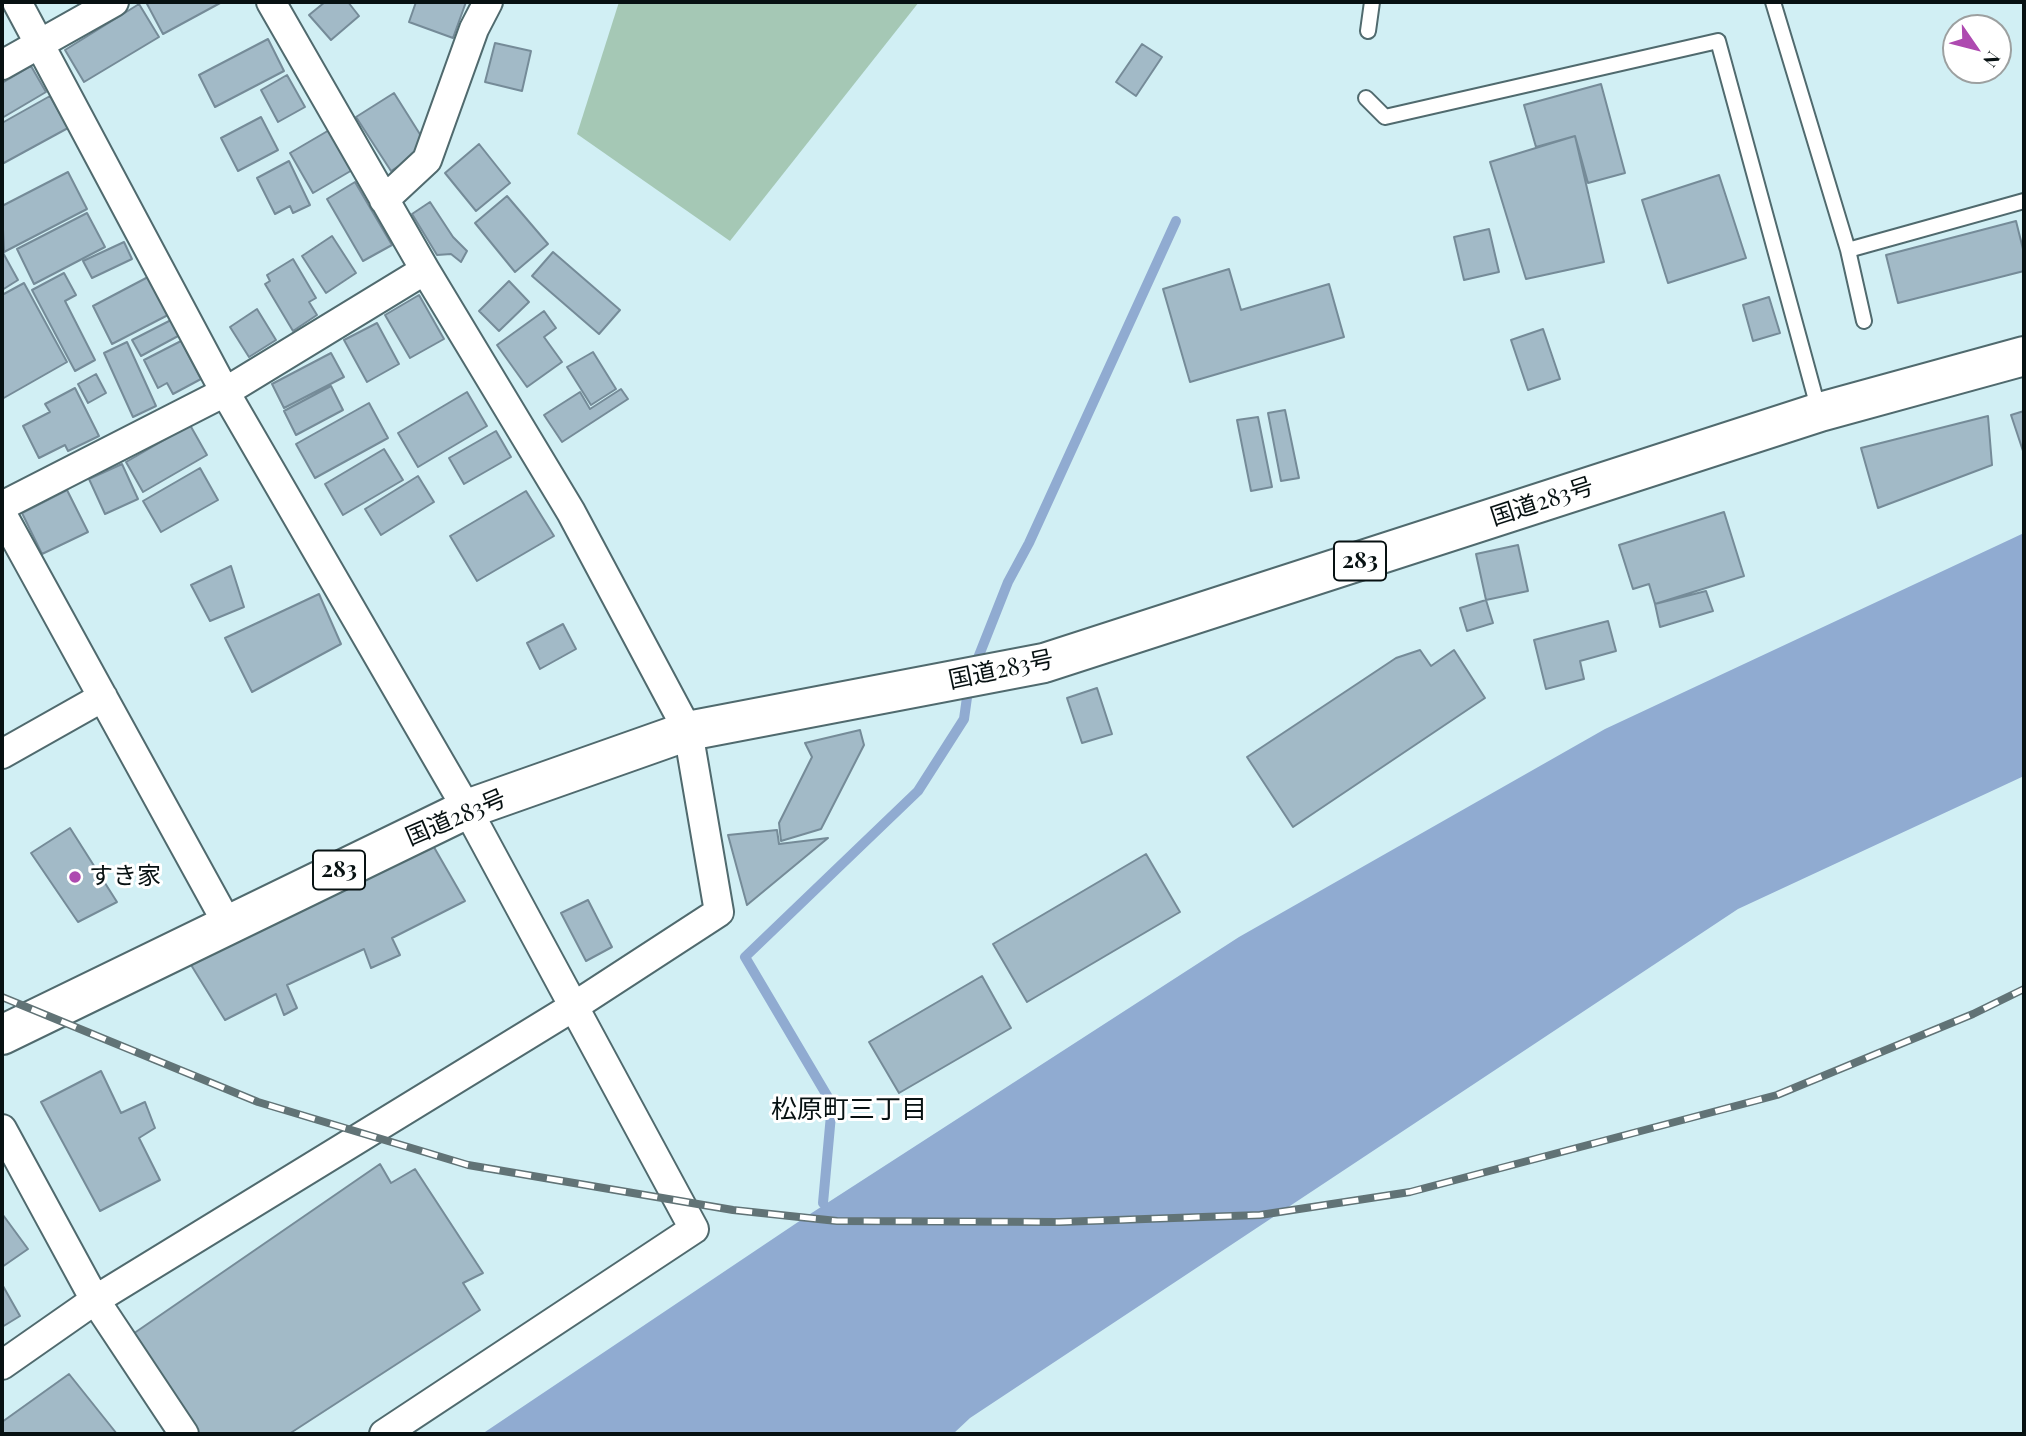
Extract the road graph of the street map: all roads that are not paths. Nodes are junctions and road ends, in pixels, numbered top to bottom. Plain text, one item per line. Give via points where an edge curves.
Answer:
1 (17, 2) edge
2 (114, 2) edge
3 (271, 2) edge
4 (488, 2) edge
5 (1372, 2) edge
6 (1773, 2) edge
7 (1368, 31) dead end
8 (41, 43) junction
9 (2, 65) edge
10 (1366, 98) dead end
11 (384, 200) junction
12 (2024, 201) edge
13 (1848, 250) junction
14 (425, 270) junction
15 (1864, 321) dead end
16 (2024, 356) edge
17 (225, 392) junction
18 (1820, 412) junction
19 (2, 506) edge
20 (2, 514) edge
21 (103, 697) junction
22 (688, 731) junction
23 (2, 754) edge
24 (467, 809) junction
25 (228, 923) junction
26 (573, 1007) junction
27 (2, 1035) edge
28 (2, 1129) edge
29 (95, 1300) junction
30 (2, 1365) edge
31 (184, 1434) edge
32 (384, 1434) edge

1 - 8 street
2 - 8 street
3 - 11 street
4 - 11 street via 474,29 428,160
5 - 7 lane
6 - 13 lane
8 - 9 street
8 - 17 street
10 - 18 lane via 1385,117 1718,41
11 - 14 street
12 - 13 lane
13 - 15 lane
14 - 17 street
14 - 22 street via 571,512
16 - 18 highway, 国道283号 / 283
17 - 19 street
17 - 24 street
18 - 22 highway, 国道283号 / 283 via 1044,663
20 - 21 street
21 - 23 street
21 - 25 street
22 - 24 highway, 国道283号 / 283
22 - 26 street via 719,912
24 - 25 highway, 国道283号 / 283
24 - 26 street
25 - 27 highway, 国道283号 / 283
26 - 29 street
26 - 32 street via 694,1229
28 - 29 street
29 - 30 street
29 - 31 street

